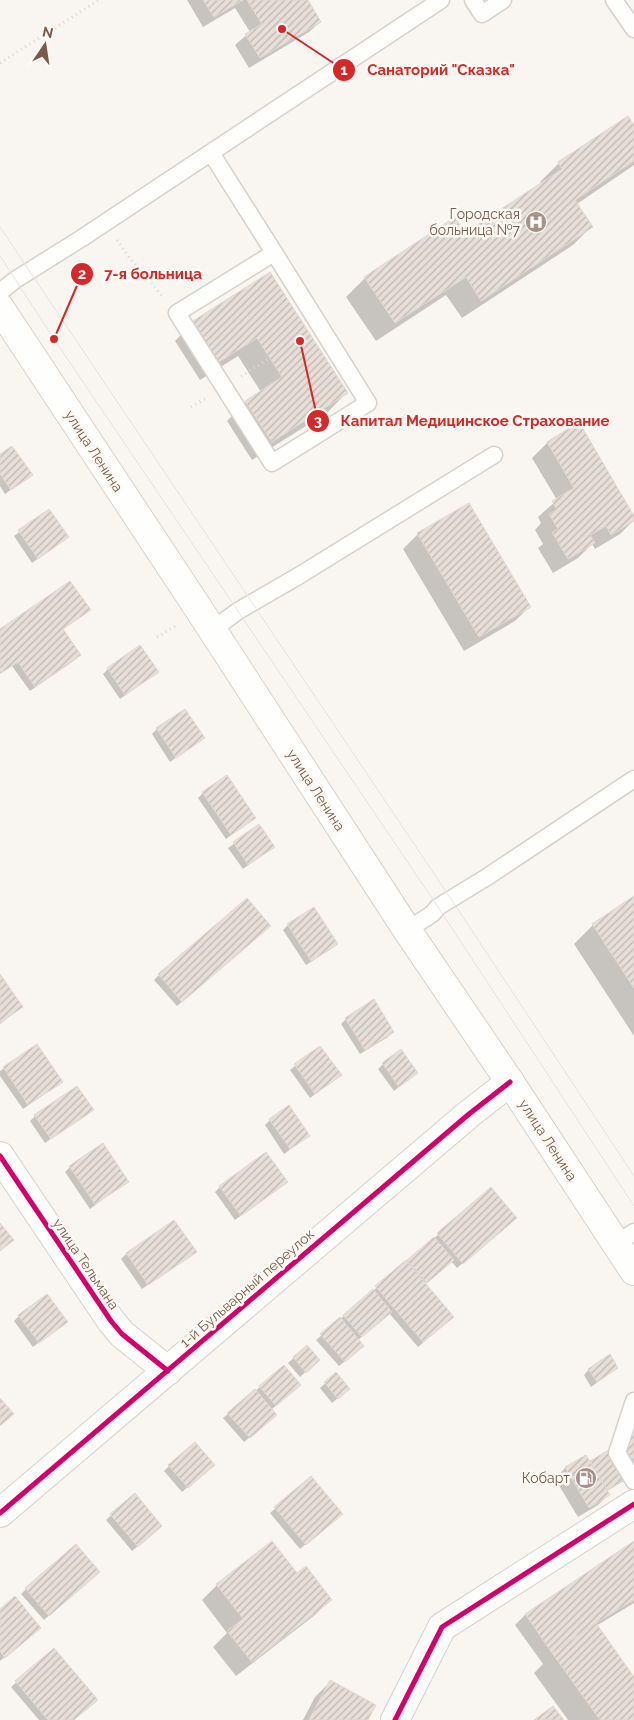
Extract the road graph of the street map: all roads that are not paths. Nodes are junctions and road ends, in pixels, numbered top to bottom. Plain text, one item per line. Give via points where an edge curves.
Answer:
1 (441, 0) edge
2 (473, 0) edge
3 (503, 0) edge
4 (614, 0) edge
5 (634, 30) edge
6 (211, 153) junction
7 (274, 253) junction
8 (0, 292) edge
9 (0, 308) edge
10 (494, 455) dead end
11 (212, 630) junction
12 (634, 779) edge
13 (407, 930) junction
14 (510, 1082) junction
15 (0, 1156) edge
16 (625, 1238) edge
17 (634, 1271) edge
18 (168, 1371) junction
19 (634, 1401) edge
20 (634, 1481) edge
21 (634, 1504) edge
22 (0, 1513) edge
23 (396, 1720) edge

1 - 6 lane
2 - 3 lane via 482,14
4 - 5 lane
6 - 7 lane
6 - 8 lane
7 - 7 lane via 368,403 272,463 178,313
9 - 11 street, улица Ленина
10 - 11 lane
11 - 13 street, улица Ленина
12 - 13 lane
13 - 14 street, улица Ленина
14 - 16 street, улица Ленина
14 - 18 street, 1-й Бульварный переулок
15 - 18 street, улица Тельмана via 111,1321 122,1334
16 - 17 street, улица Ленина
18 - 22 street, 1-й Бульварный переулок
19 - 20 lane via 617,1453
21 - 23 street via 442,1627

